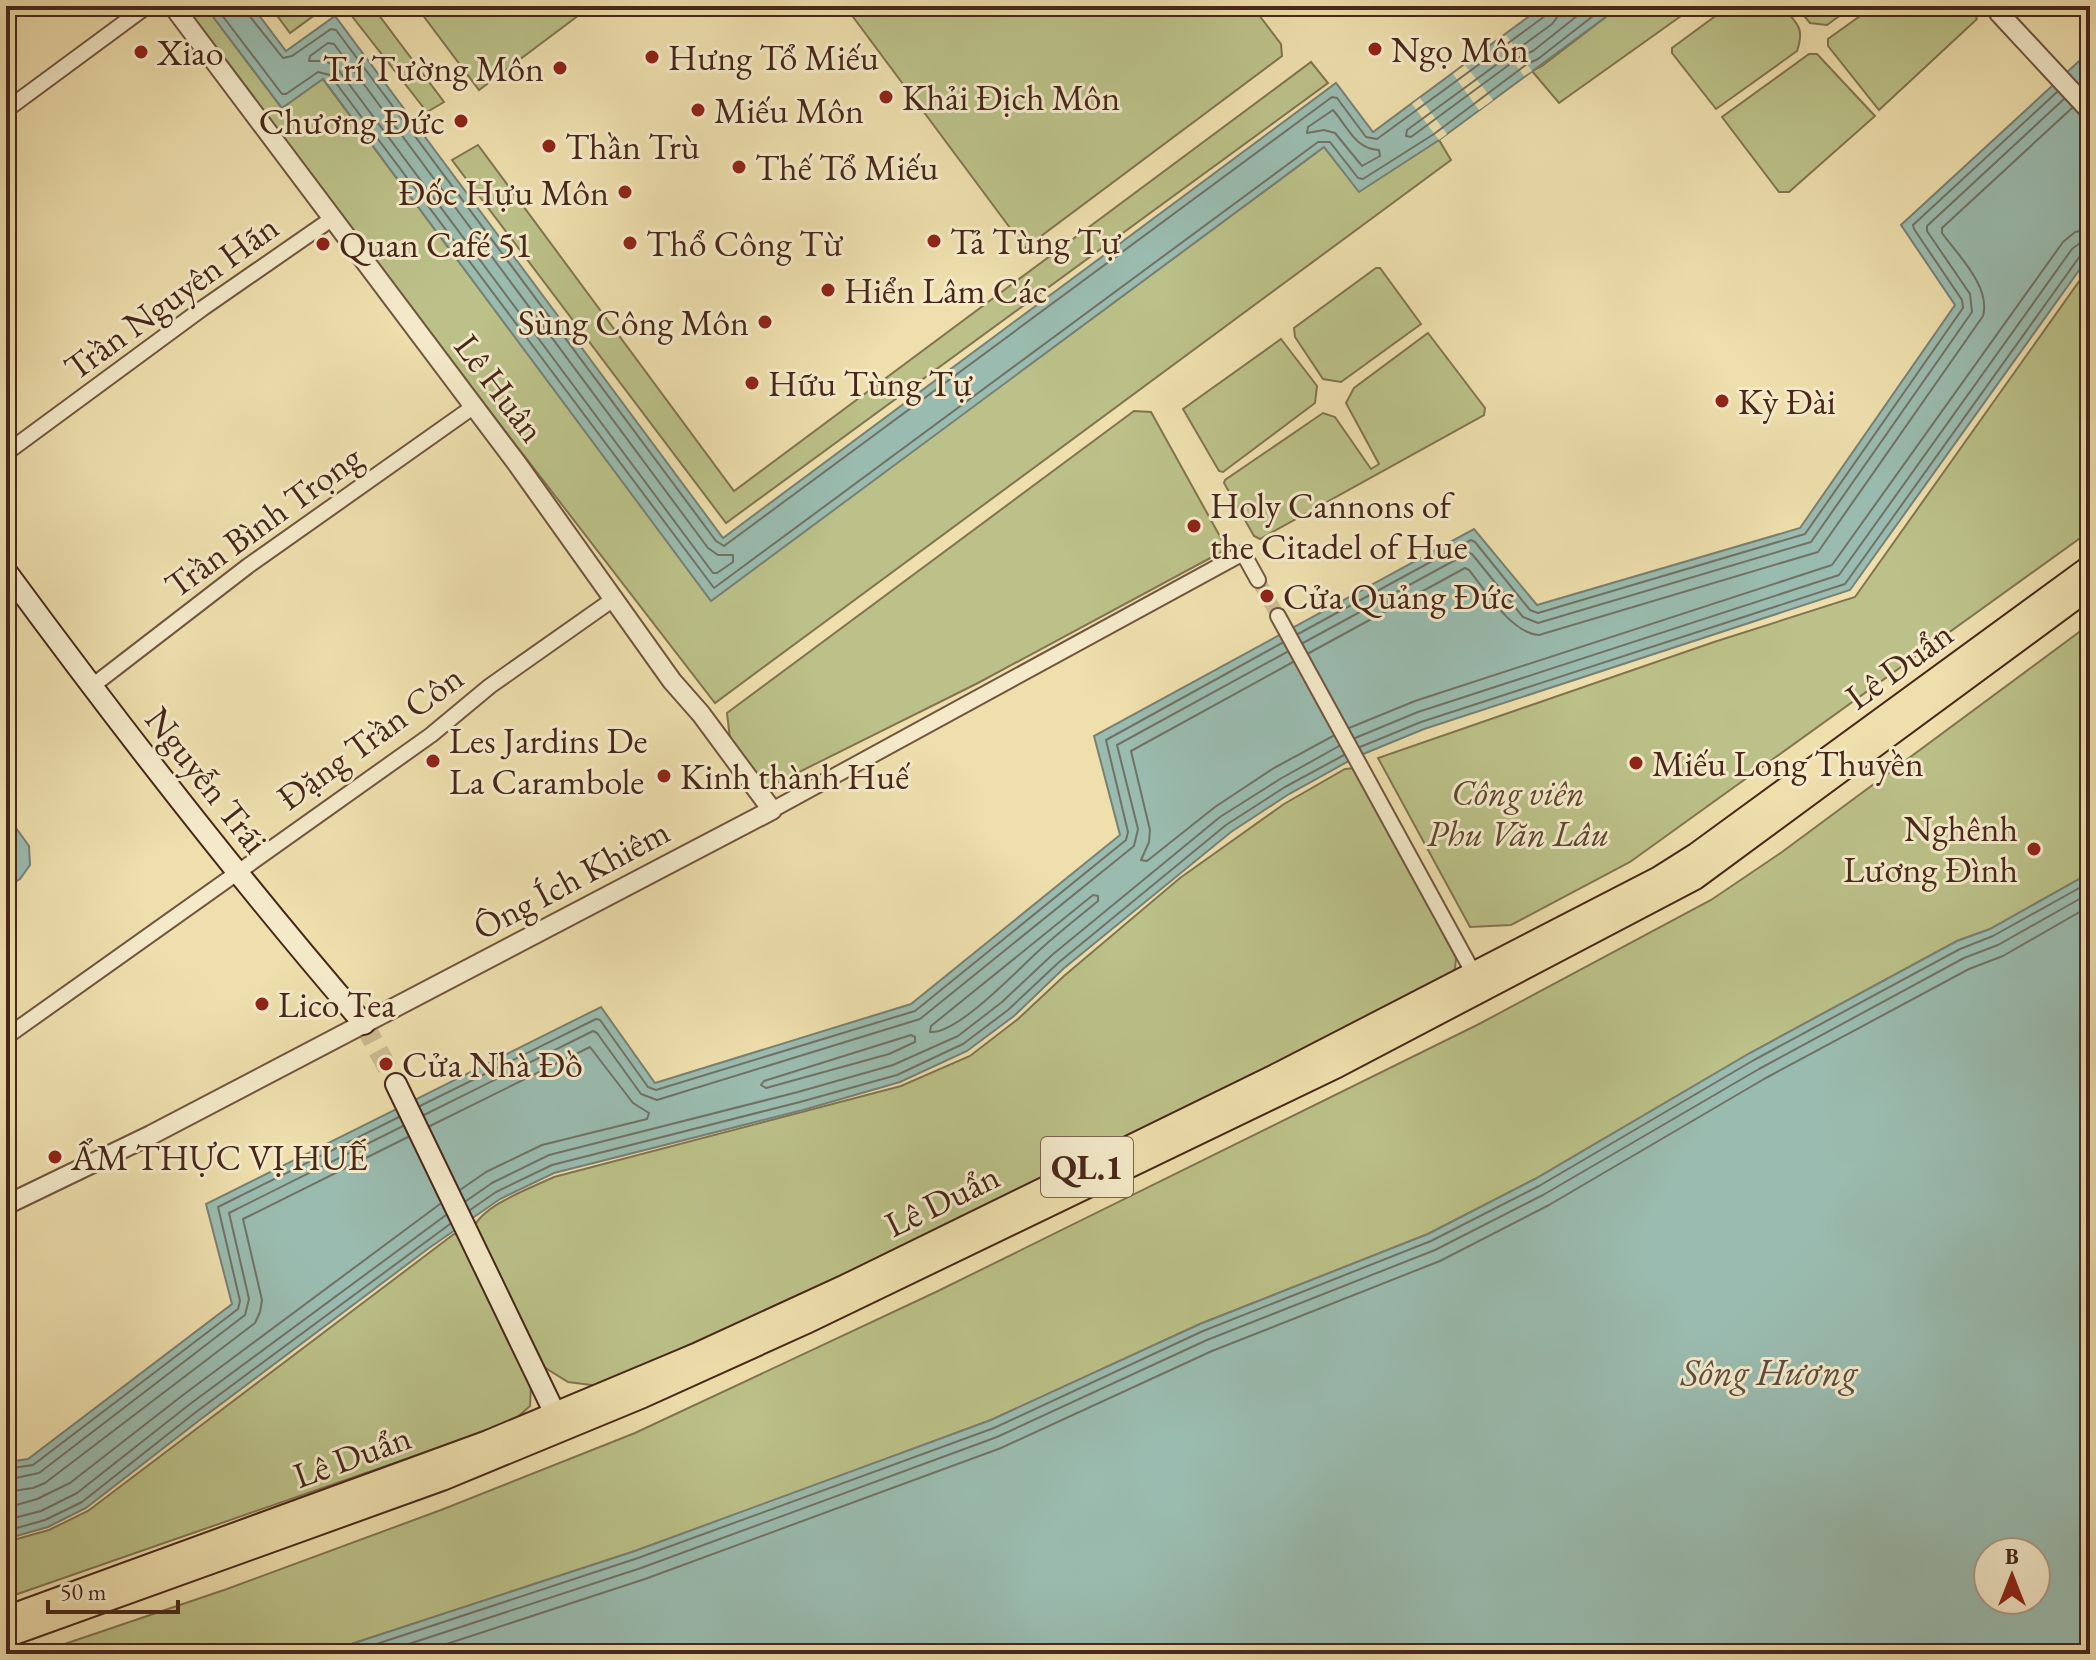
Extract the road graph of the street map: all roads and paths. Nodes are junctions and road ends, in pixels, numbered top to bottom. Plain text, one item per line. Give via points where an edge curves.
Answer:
1 (147, 6) edge
2 (173, 6) edge
3 (2003, 10) edge
4 (6, 110) edge
5 (2090, 111) edge
6 (333, 218) junction
7 (473, 407) junction
8 (6, 453) edge
9 (2090, 567) edge
10 (6, 571) edge
11 (1258, 580) tunnel mouth
12 (2090, 587) edge
13 (615, 598) junction
14 (1278, 616) tunnel mouth
15 (91, 687) junction
16 (772, 810) junction
17 (235, 872) junction
18 (1479, 982) junction
19 (364, 1024) junction
20 (6, 1037) edge
21 (396, 1084) tunnel mouth
22 (6, 1205) edge
23 (559, 1422) junction
24 (6, 1618) edge
25 (6, 1636) edge

1 - 4 street
2 - 6 street, Lê Huân
3 - 5 street
6 - 7 street, Lê Huân
6 - 8 street, Trần Nguyên Hãn
7 - 13 street, Lê Huân
7 - 15 street, Trần Bình Trọng via 248,566
9 - 18 main road, Lê Duẩn / QL.1 via 1697,854
10 - 15 main road, Nguyễn Trãi
11 - 16 street, Ông Ích Khiêm via 1243,553
12 - 18 main road, Lê Duẩn / QL.1 via 1695,878
13 - 16 street, Lê Huân
13 - 17 street, Đặng Trần Côn
14 - 18 street
15 - 17 main road, Nguyễn Trãi
16 - 19 street, Ông Ích Khiêm
17 - 19 main road, Nguyễn Trãi
17 - 20 street, Đặng Trần Côn
18 - 23 main road, Lê Duẩn / QL.1 via 1337,1066 804,1323 643,1396
19 - 22 street, Ông Ích Khiêm
21 - 23 main road
23 - 24 main road, Lê Duẩn / QL.1 via 458,1453
23 - 25 main road, Lê Duẩn / QL.1 via 442,1479

